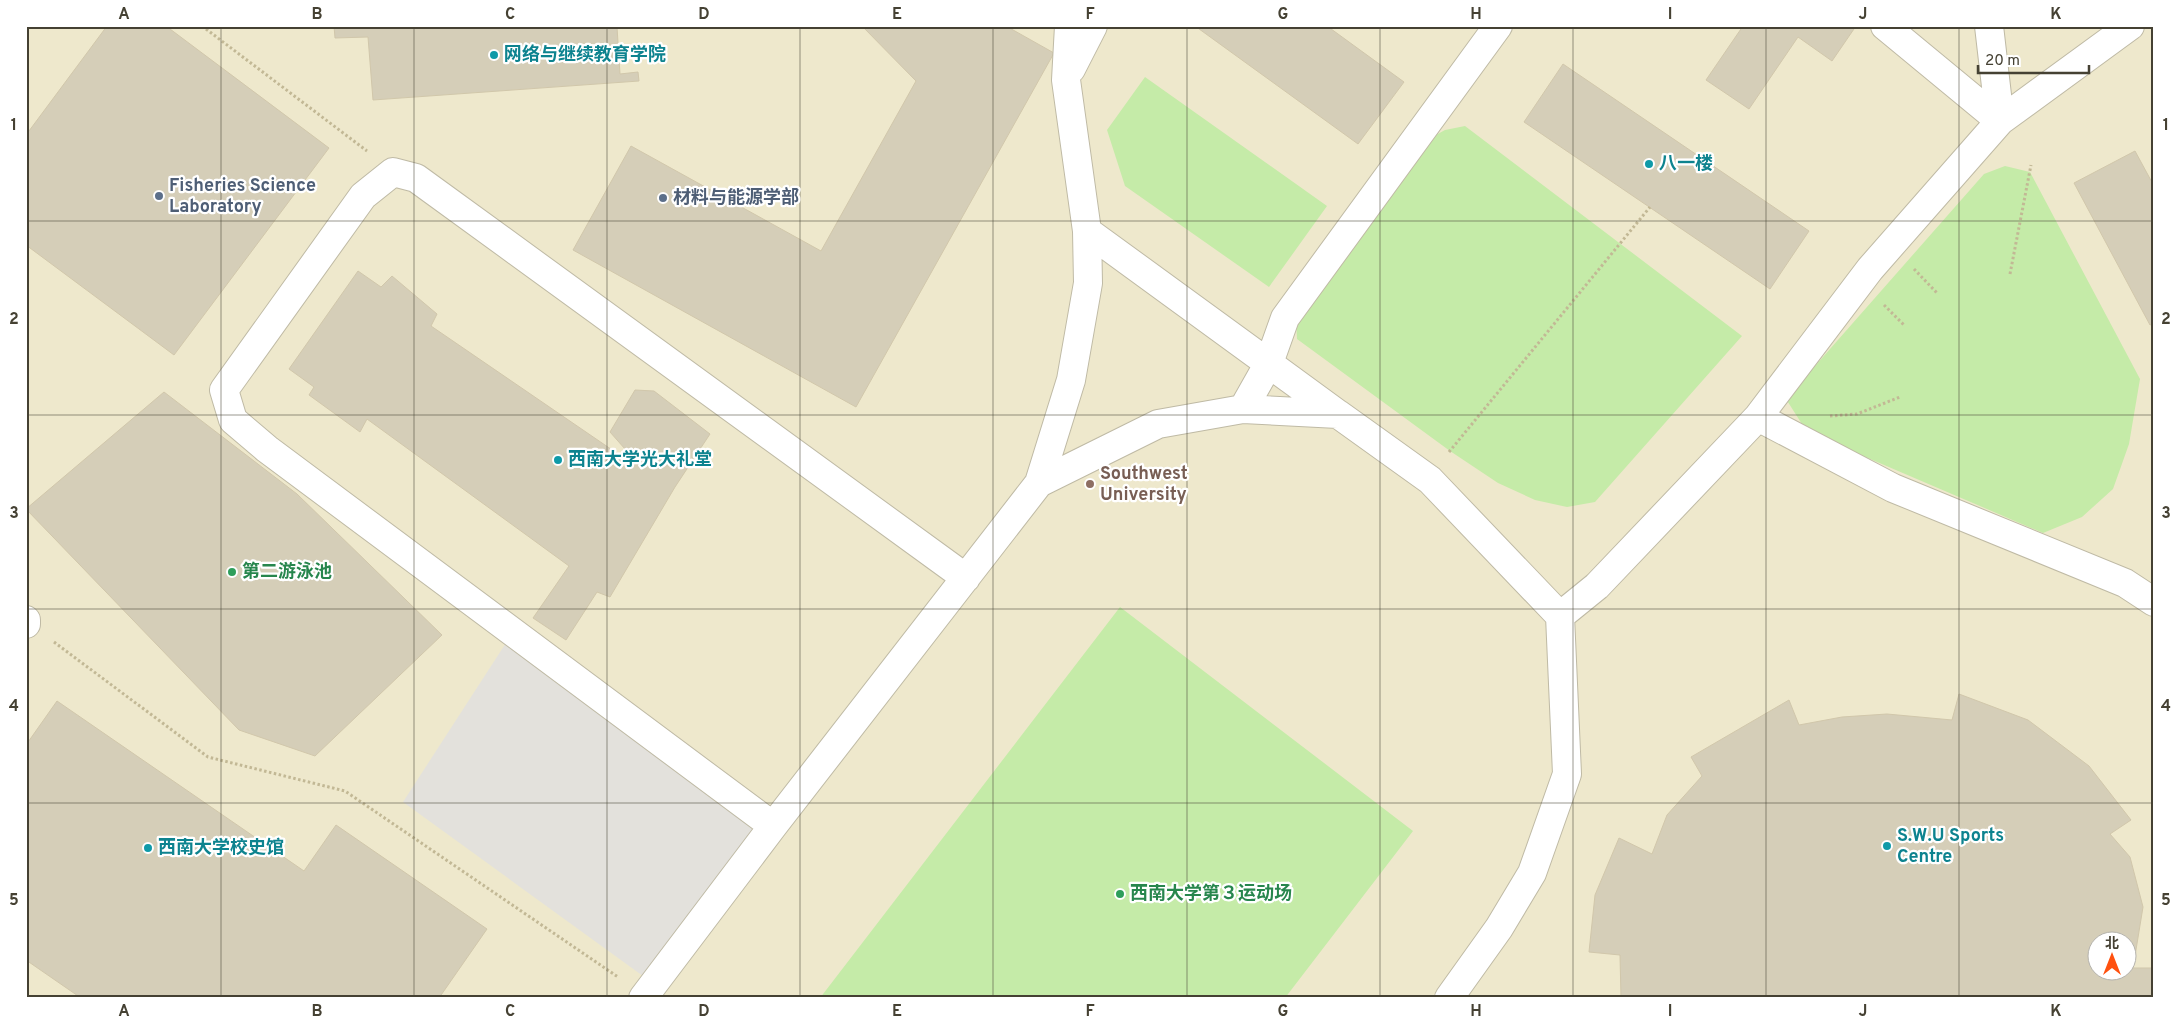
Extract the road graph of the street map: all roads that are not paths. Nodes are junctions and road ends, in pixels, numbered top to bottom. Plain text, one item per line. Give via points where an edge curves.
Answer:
1 (1069, 26) edge
2 (1093, 26) edge
3 (1498, 26) edge
4 (1884, 26) edge
5 (1989, 26) edge
6 (2130, 26) edge
7 (1066, 80) junction
8 (2000, 121) junction
9 (1087, 231) junction
10 (1269, 363) junction
11 (1242, 409) junction
12 (1338, 414) junction
13 (1758, 417) junction
14 (1039, 483) junction
15 (966, 578) junction
16 (2154, 602) edge
17 (1560, 616) junction
18 (773, 826) junction
19 (644, 996) edge
20 (1449, 998) edge

1 - 7 lane
2 - 7 lane
3 - 10 lane via 1285,318
4 - 8 lane
5 - 8 lane
6 - 8 lane
7 - 9 lane
8 - 13 lane via 1870,270
9 - 10 lane
9 - 14 lane via 1088,283 1071,380
10 - 11 lane
10 - 12 lane
11 - 12 lane
11 - 14 lane via 1158,424
12 - 17 lane via 1430,480
13 - 16 lane via 1893,488 2125,583
13 - 17 lane via 1597,586
14 - 15 lane
15 - 18 lane
15 - 18 lane via 416,178 393,172 363,196 224,390 232,420
17 - 20 lane via 1567,774 1532,873 1499,928
18 - 19 lane

